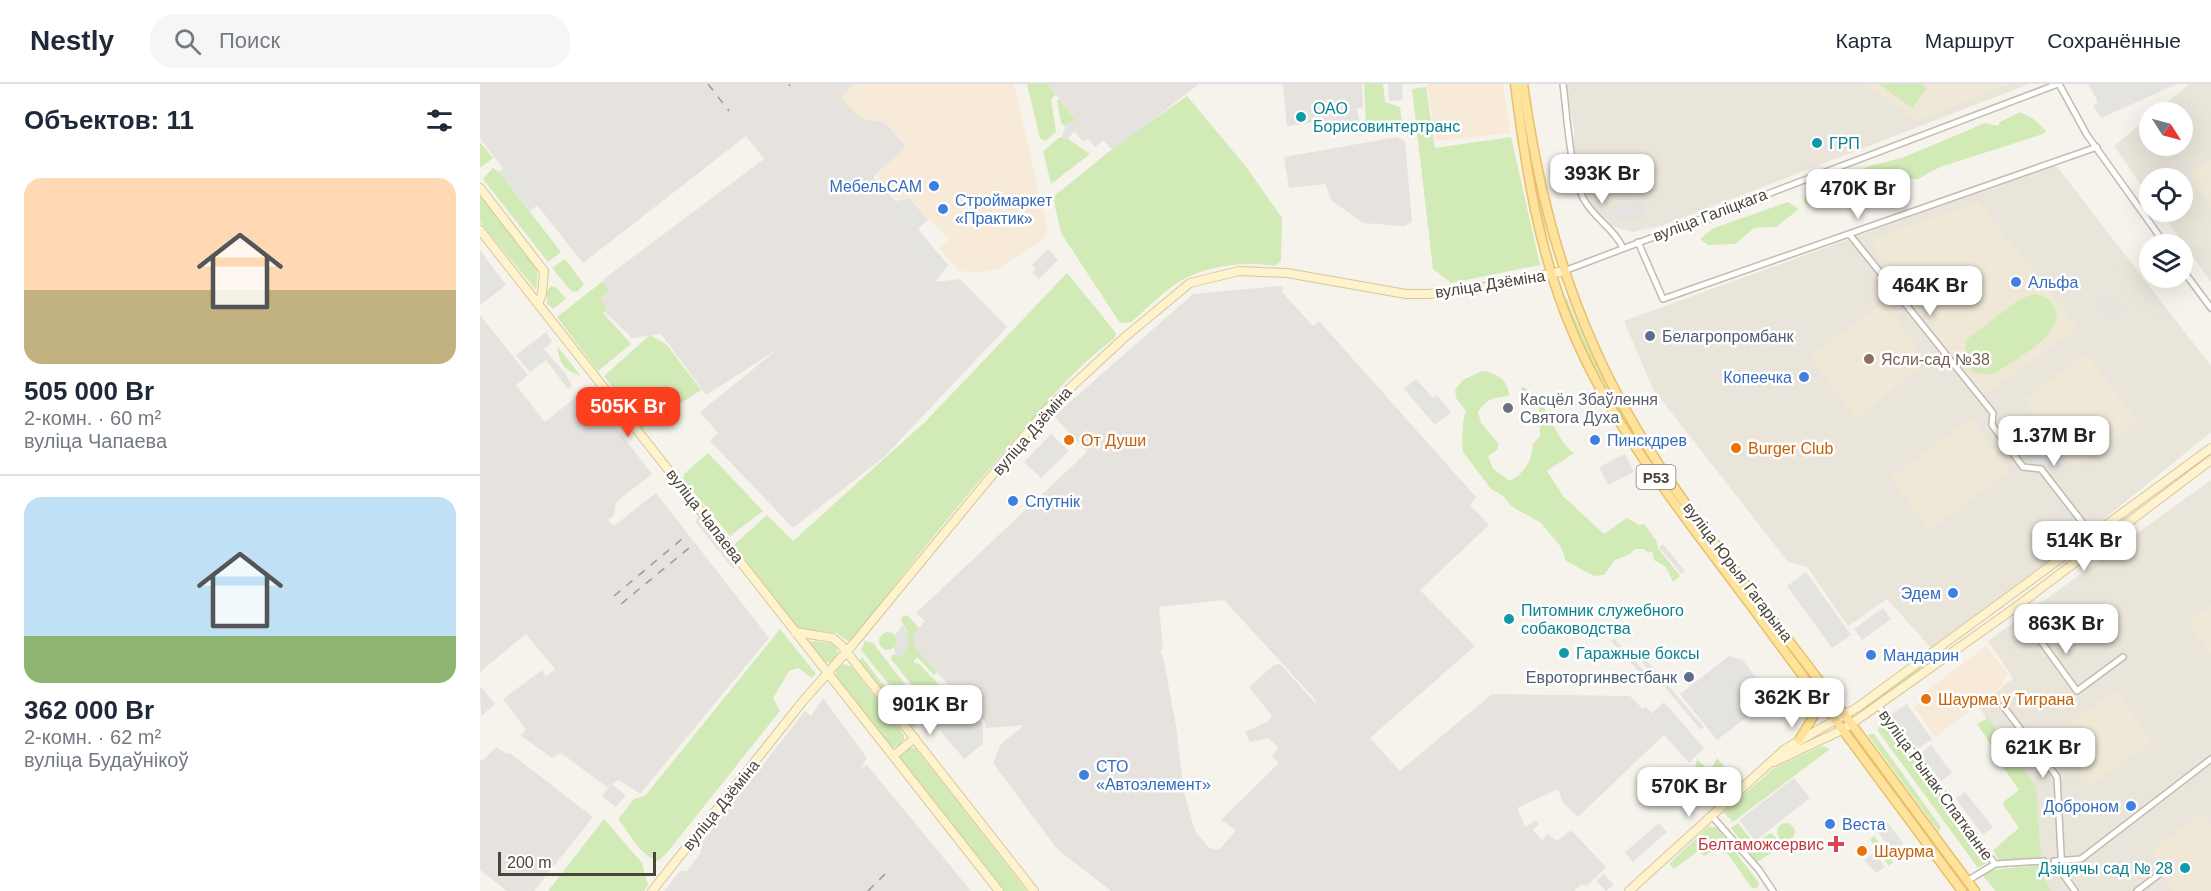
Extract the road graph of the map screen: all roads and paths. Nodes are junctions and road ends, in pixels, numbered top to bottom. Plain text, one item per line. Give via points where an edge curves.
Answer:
1 (1515, 84) edge
2 (1523, 84) edge
3 (1563, 84) edge
4 (2059, 84) edge
5 (2097, 147) junction
6 (480, 188) edge
7 (480, 230) edge
8 (2158, 234) edge
9 (1850, 235) junction
10 (1638, 242) junction
11 (1623, 248) junction
12 (1564, 271) junction
13 (1552, 274) junction
14 (2193, 284) edge
15 (538, 303) junction
16 (2211, 308) edge
17 (2211, 448) edge
18 (2211, 460) edge
19 (2132, 507) junction
20 (2138, 515) junction
21 (2093, 536) junction
22 (2009, 598) junction
23 (2016, 607) junction
24 (795, 632) junction
25 (1940, 648) junction
26 (847, 652) junction
27 (1946, 655) junction
28 (2123, 657) dead end
29 (827, 674) junction
30 (1812, 688) junction
31 (1878, 705) junction
32 (2003, 706) dead end
33 (1845, 715) junction
34 (1835, 721) junction
35 (1851, 723) junction
36 (1842, 730) junction
37 (915, 738) junction
38 (1799, 740) junction
39 (893, 756) junction
40 (2211, 759) edge
41 (1767, 765) junction
42 (1711, 815) junction
43 (2057, 860) junction
44 (2044, 861) dead end
45 (1995, 864) junction
46 (2162, 872) dead end
47 (1967, 881) junction
48 (651, 891) edge
49 (999, 891) edge
50 (1034, 891) edge
51 (1629, 891) edge
52 (1773, 891) edge
53 (1962, 891) edge
54 (1974, 891) edge
55 (2075, 891) edge
56 (2137, 891) edge

1 - 13 main road, вуліца Юрыя Гагарына / Р53 via 1530,194
2 - 12 main road, вуліца Юрыя Гагарына / Р53 via 1536,168
3 - 11 street via 1584,199 1594,215 1617,234
4 - 5 street
4 - 10 street, вуліца Галіцкага
5 - 8 street
5 - 9 street
6 - 15 main road via 544,271
7 - 15 main road, вуліца Чапаева
9 - 10 street via 1663,299
9 - 21 street via 1993,412 1992,425 2024,467 2041,469
10 - 11 street, вуліца Галіцкага
11 - 12 street, вуліца Галіцкага
12 - 13 main road, вуліца Дзёміна
12 - 33 main road, вуліца Юрыя Гагарына / Р53 via 1596,353 1648,446
13 - 26 main road, вуліца Дзёміна via 1428,294 1406,294 1287,273 1239,271 1190,283 1044,412
13 - 30 main road, вуліца Юрыя Гагарына / Р53 via 1586,361 1635,446
14 - 16 street
15 - 24 main road, вуліца Чапаева
17 - 19 main road
18 - 20 main road
19 - 20 main road
19 - 21 main road
20 - 23 main road
21 - 22 main road
22 - 23 main road
22 - 25 main road
23 - 27 main road
23 - 28 street via 2078,691
24 - 26 main road via 833,638
24 - 29 main road, вуліца Чапаева
25 - 27 main road
25 - 33 main road
26 - 29 main road, вуліца Дзёміна
26 - 37 main road
27 - 31 main road
29 - 39 main road, вуліца Чапаева
29 - 48 main road, вуліца Дзёміна
30 - 34 main road, вуліца Юрыя Гагарына / Р53
30 - 38 main road via 1814,717
31 - 35 main road
31 - 45 street, вуліца Рынак Спатканне
32 - 43 street via 2057,777
33 - 34 main road
33 - 35 main road, вуліца Юрыя Гагарына / Р53
34 - 36 main road, вуліца Юрыя Гагарына / Р53
34 - 38 main road
35 - 36 main road
35 - 47 main road, вуліца Юрыя Гагарына / Р53
36 - 41 main road
36 - 53 main road, вуліца Юрыя Гагарына / Р53
37 - 39 main road
37 - 50 main road
38 - 41 main road
39 - 49 main road, вуліца Чапаева
40 - 43 street via 2081,858
41 - 42 main road
42 - 51 main road
42 - 52 street
43 - 55 street
44 - 45 street
45 - 47 street
46 - 56 street
47 - 54 main road, вуліца Юрыя Гагарына / Р53

